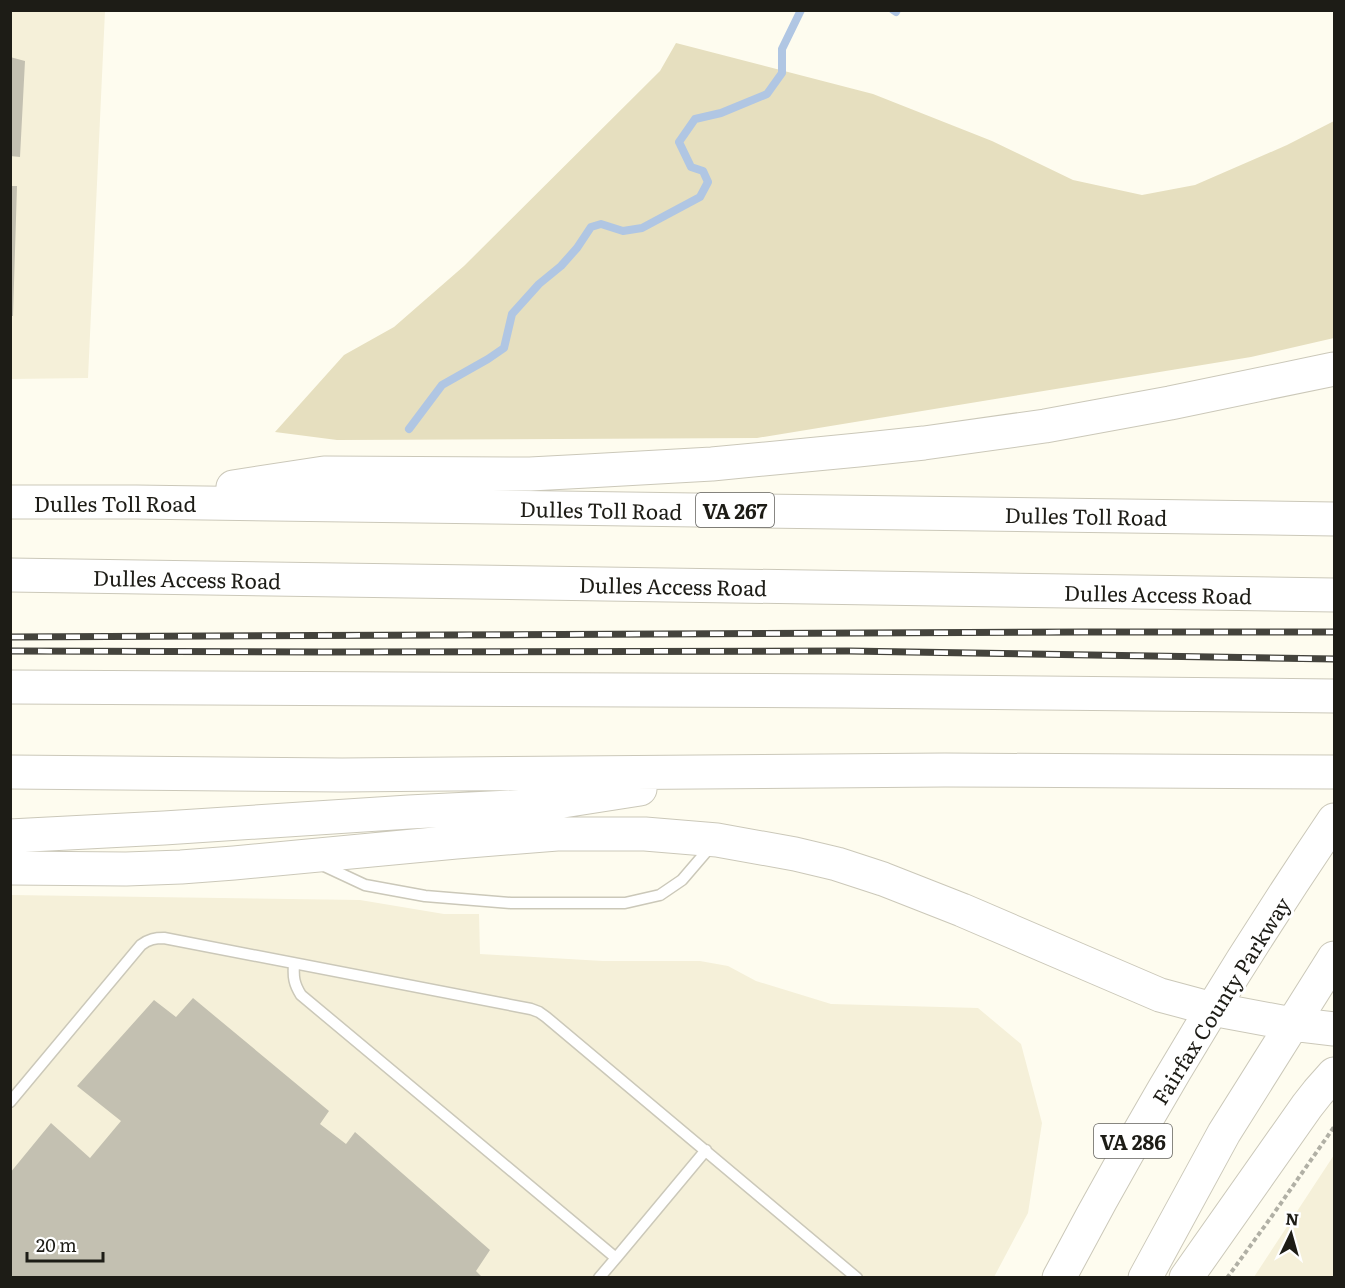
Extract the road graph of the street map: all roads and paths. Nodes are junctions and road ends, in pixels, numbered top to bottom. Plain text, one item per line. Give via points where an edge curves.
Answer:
1 (1335, 369) edge
2 (10, 502) edge
3 (136, 502) junction
4 (1335, 519) edge
5 (10, 575) edge
6 (1335, 595) edge
7 (10, 687) edge
8 (1335, 696) edge
9 (757, 770) junction
10 (10, 772) edge
11 (1335, 772) edge
12 (1331, 826) edge
13 (10, 836) edge
14 (717, 840) junction
15 (303, 857) junction
16 (10, 868) edge
17 (1335, 958) edge
18 (294, 964) junction
19 (1212, 1009) junction
20 (1292, 1024) junction
21 (1335, 1029) edge
22 (1335, 1074) edge
23 (10, 1102) edge
24 (1335, 1127) edge
25 (706, 1150) junction
26 (616, 1258) junction
27 (599, 1278) edge
28 (857, 1278) edge
29 (1059, 1278) edge
30 (1144, 1278) edge
31 (1186, 1278) edge
32 (1227, 1278) edge

1 - 3 highway via 1045,426 913,444 598,471 324,474
2 - 3 highway, Dulles Toll Road / VA 267
3 - 4 highway, Dulles Toll Road / VA 267
5 - 6 highway, Dulles Access Road
7 - 8 highway
9 - 10 highway via 480,774
9 - 11 highway
9 - 13 highway via 531,806
12 - 19 highway, Fairfax County Parkway / VA 286
14 - 15 highway via 645,834 557,834
14 - 15 lane via 675,885 660,895 625,903 511,903 425,896 365,885
14 - 19 highway via 806,856 883,879 1160,995
15 - 16 highway via 126,869
17 - 20 highway
18 - 23 lane via 164,938 148,940
18 - 25 lane via 538,1012
18 - 26 lane via 295,987 301,995
19 - 20 highway
19 - 29 highway, Fairfax County Parkway / VA 286 via 1116,1171
20 - 21 highway
20 - 30 highway via 1224,1133
22 - 31 highway via 1307,1106
24 - 32 path
25 - 26 lane
25 - 28 lane
26 - 27 lane

